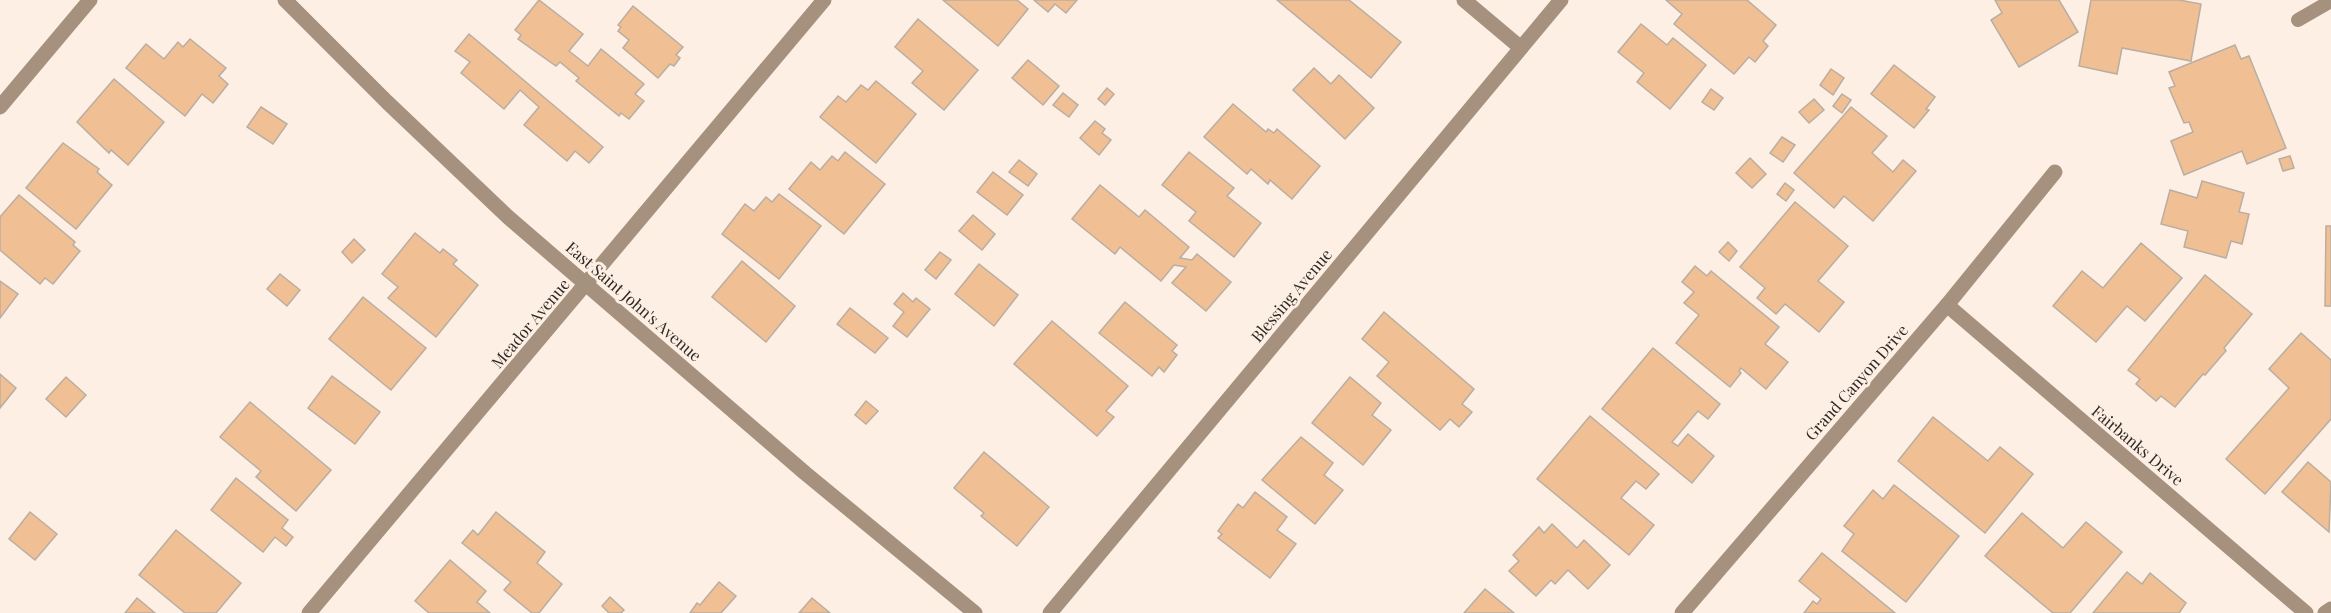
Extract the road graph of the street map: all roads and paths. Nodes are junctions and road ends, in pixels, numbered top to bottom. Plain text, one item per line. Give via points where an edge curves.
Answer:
1 (90, 0) edge
2 (285, 0) edge
3 (824, 0) edge
4 (1464, 0) edge
5 (1561, 0) edge
6 (2331, 1) edge
7 (2298, 20) dead end
8 (1521, 48) junction
9 (0, 107) edge
10 (2055, 172) dead end
11 (587, 284) junction
12 (1947, 304) junction
13 (2331, 609) edge
14 (309, 613) edge
15 (975, 613) edge
16 (1050, 613) edge
17 (1682, 613) edge
18 (2306, 613) edge
19 (2325, 613) edge

1 - 9 street
2 - 11 street, East Saint John's Avenue via 491,200
3 - 11 street, Meador Avenue
4 - 8 street
5 - 8 street, Blessing Avenue
6 - 7 lane
8 - 16 street, Blessing Avenue
10 - 12 street, Grand Canyon Drive
11 - 14 street, Meador Avenue
11 - 15 street, East Saint John's Avenue via 805,473
12 - 17 street, Grand Canyon Drive
12 - 18 street, Fairbanks Drive
13 - 19 street

